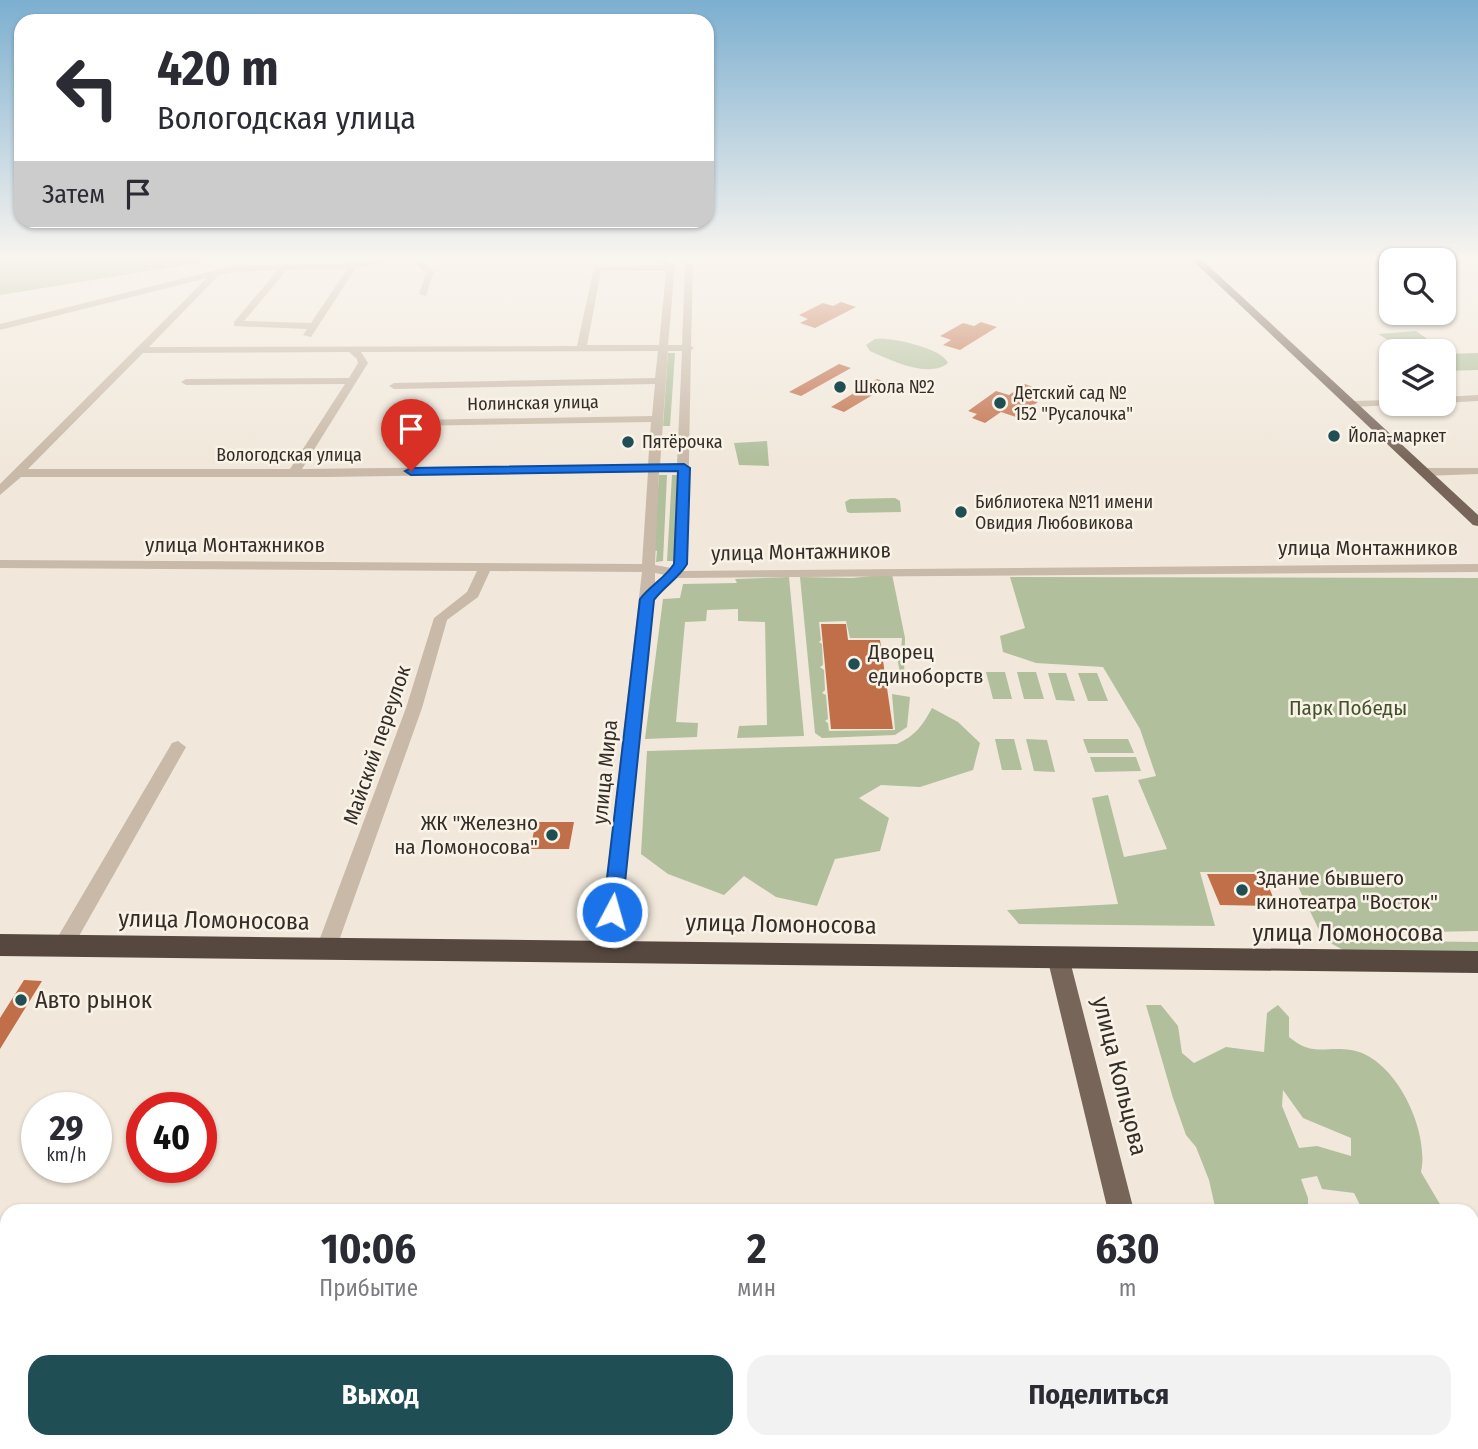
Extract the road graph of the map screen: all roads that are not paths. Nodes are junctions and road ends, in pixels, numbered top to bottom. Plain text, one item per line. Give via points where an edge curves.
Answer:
1 (165, 326) edge
2 (299, 326) edge
3 (314, 326) joint
4 (586, 326) edge
5 (667, 326) edge
6 (689, 326) edge
7 (1268, 326) edge
8 (664, 348) junction
9 (689, 348) junction
10 (142, 349) junction
11 (299, 349) junction
12 (352, 349) junction
13 (581, 349) junction
14 (352, 381) junction
15 (660, 381) junction
16 (186, 382) dead end
17 (394, 386) dead end
18 (1478, 398) edge
19 (1456, 399) edge
20 (1379, 403) edge
21 (1353, 404) junction
22 (657, 419) junction
23 (410, 422) dead end
24 (654, 468) junction
25 (684, 468) junction
26 (1478, 471) edge
27 (1425, 472) junction
28 (19, 473) junction
29 (294, 473) junction
30 (0, 491) edge
31 (1478, 522) edge
32 (0, 564) edge
33 (485, 567) junction
34 (648, 568) junction
35 (1478, 568) edge
36 (675, 574) junction
37 (647, 599) junction
38 (178, 747) dead end
39 (0, 944) edge
40 (63, 946) junction
41 (326, 949) junction
42 (608, 950) junction
43 (1058, 957) junction
44 (1478, 962) edge
45 (1119, 1204) edge

1 - 10 street
2 - 3 street
3 - 11 street
4 - 13 street
5 - 8 street, улица Мира
6 - 9 street
7 - 21 main road
8 - 9 street
8 - 13 street
8 - 15 street, улица Мира
9 - 25 street
10 - 11 street
10 - 28 street
11 - 12 street
12 - 13 street
12 - 14 street via 363,363
14 - 16 street
14 - 29 street
15 - 17 street
15 - 22 street, улица Мира
18 - 19 street
20 - 21 street
21 - 27 main road
22 - 23 street, Нолинская улица
22 - 24 street, улица Мира
24 - 25 street, Вологодская улица
24 - 29 street, Вологодская улица
24 - 34 street, улица Мира
25 - 36 street via 681,564
26 - 27 street
27 - 31 main road
28 - 29 street, Вологодская улица
28 - 30 street
32 - 33 street, улица Монтажников
33 - 34 street, улица Монтажников
33 - 41 street, Майский переулок via 472,594 441,618 414,708
34 - 36 street, улица Монтажников
34 - 37 street, улица Мира
35 - 36 street, улица Монтажников
36 - 37 street
37 - 42 street, улица Мира
38 - 40 street
39 - 40 highway, улица Ломоносова
40 - 41 highway, улица Ломоносова
41 - 42 highway, улица Ломоносова
42 - 43 highway, улица Ломоносова
43 - 44 highway, улица Ломоносова
43 - 45 main road, улица Кольцова

